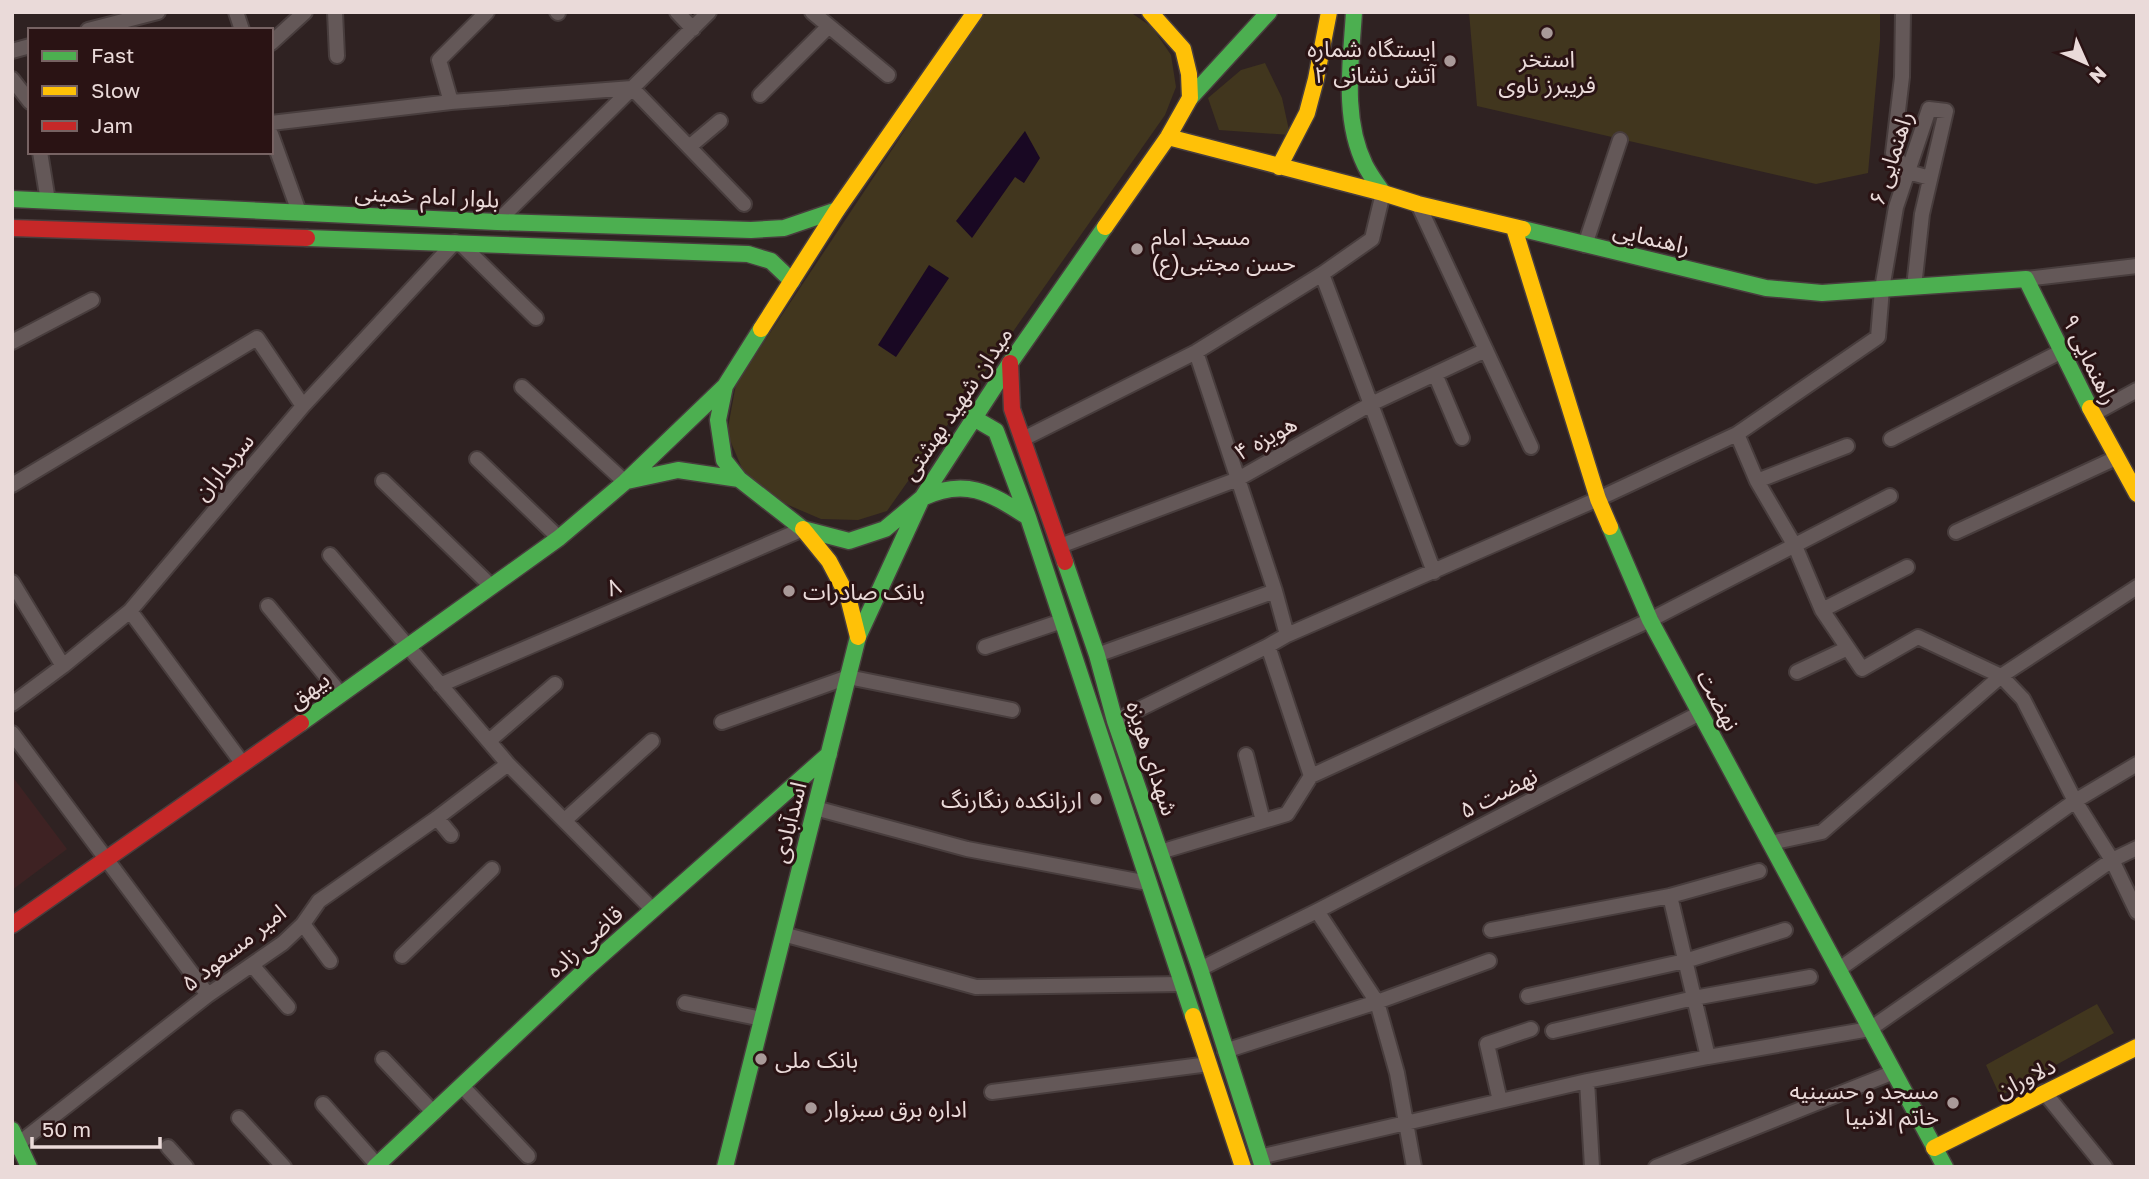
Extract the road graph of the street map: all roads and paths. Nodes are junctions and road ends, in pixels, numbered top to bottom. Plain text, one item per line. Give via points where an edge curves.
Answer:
1 (158, 12) edge
2 (305, 12) edge
3 (335, 12) edge
4 (487, 12) edge
5 (677, 12) edge
6 (709, 12) edge
7 (812, 12) edge
8 (975, 12) edge
9 (1150, 12) edge
10 (1269, 12) edge
11 (1329, 12) edge
12 (1354, 12) edge
13 (1903, 12) edge
14 (829, 26) junction
15 (96, 28) edge
16 (693, 29) junction
17 (273, 41) edge
18 (337, 56) dead end
19 (888, 75) dead end
20 (12, 79) edge
21 (632, 89) junction
22 (760, 95) dead end
23 (1190, 98) junction
24 (28, 99) edge
25 (450, 102) junction
26 (720, 121) dead end
27 (273, 123) edge
28 (1168, 137) junction
29 (273, 140) edge
30 (1620, 140) dead end
31 (689, 147) junction
32 (40, 154) edge
33 (1279, 167) junction
34 (1908, 172) junction
35 (1930, 178) junction
36 (1383, 193) junction
37 (12, 199) edge
38 (48, 201) junction
39 (744, 204) dead end
40 (1418, 205) junction
41 (837, 210) junction
42 (299, 212) junction
43 (497, 222) junction
44 (618, 226) junction
45 (12, 228) edge
46 (1514, 228) junction
47 (458, 243) junction
48 (1585, 245) junction
49 (615, 248) junction
50 (2137, 266) edge
51 (1322, 274) junction
52 (2026, 279) junction
53 (792, 281) junction
54 (1913, 287) junction
55 (1882, 289) junction
56 (92, 300) dead end
57 (536, 318) dead end
58 (12, 342) edge
59 (1486, 350) junction
60 (2062, 351) junction
61 (1196, 352) junction
62 (1010, 363) junction
63 (1435, 374) junction
64 (725, 386) junction
65 (522, 387) dead end
66 (2137, 390) edge
67 (1371, 404) junction
68 (303, 406) junction
69 (1012, 410) junction
70 (2092, 414) junction
71 (972, 417) junction
72 (996, 430) junction
73 (1737, 434) junction
74 (1462, 438) dead end
75 (1023, 439) junction
76 (1891, 439) dead end
77 (1847, 446) dead end
78 (1531, 447) dead end
79 (2116, 458) junction
80 (477, 459) dead end
81 (739, 479) junction
82 (1238, 479) junction
83 (383, 481) dead end
84 (1757, 481) junction
85 (625, 482) junction
86 (12, 485) edge
87 (2137, 494) edge
88 (1890, 496) dead end
89 (922, 498) junction
90 (1598, 499) junction
91 (1028, 517) junction
92 (803, 529) junction
93 (1956, 532) dead end
94 (559, 538) junction
95 (1060, 546) junction
96 (1795, 546) junction
97 (330, 555) dead end
98 (1907, 567) dead end
99 (1434, 572) junction
100 (12, 582) edge
101 (491, 586) junction
102 (2137, 587) edge
103 (1275, 591) junction
104 (268, 606) dead end
105 (1822, 610) junction
106 (130, 611) junction
107 (1650, 620) junction
108 (1062, 621) junction
109 (1287, 635) junction
110 (858, 637) junction
111 (409, 646) junction
112 (1268, 646) junction
113 (985, 647) dead end
114 (1848, 648) junction
115 (1097, 655) junction
116 (63, 666) junction
117 (1797, 672) dead end
118 (2001, 676) junction
119 (848, 677) junction
120 (555, 684) dead end
121 (440, 685) junction
122 (340, 693) junction
123 (12, 704) edge
124 (1012, 710) dead end
125 (1700, 713) junction
126 (1115, 721) junction
127 (722, 722) dead end
128 (12, 733) edge
129 (489, 741) junction
130 (652, 741) dead end
131 (828, 754) junction
132 (1246, 755) dead end
133 (243, 764) junction
134 (509, 764) junction
135 (2137, 764) edge
136 (1311, 776) junction
137 (2075, 801) junction
138 (815, 808) junction
139 (437, 818) junction
140 (565, 820) junction
141 (1263, 821) junction
142 (451, 835) dead end
143 (1770, 843) junction
144 (2137, 848) edge
145 (1160, 852) junction
146 (107, 860) junction
147 (2112, 860) junction
148 (492, 869) dead end
149 (1759, 871) dead end
150 (1147, 883) junction
151 (1670, 896) junction
152 (653, 910) junction
153 (1317, 911) junction
154 (2137, 912) edge
155 (12, 925) edge
156 (303, 925) junction
157 (1491, 930) dead end
158 (1785, 930) dead end
159 (783, 934) junction
160 (402, 956) dead end
161 (330, 961) dead end
162 (1489, 961) dead end
163 (1685, 961) junction
164 (252, 965) junction
165 (1200, 969) junction
166 (1839, 970) junction
167 (1810, 977) dead end
168 (1182, 984) junction
169 (208, 995) junction
170 (1528, 996) dead end
171 (1694, 998) junction
172 (1377, 1002) junction
173 (685, 1003) dead end
174 (288, 1007) dead end
175 (762, 1019) junction
176 (1531, 1029) dead end
177 (1870, 1029) junction
178 (1553, 1031) dead end
179 (2137, 1047) edge
180 (1225, 1051) junction
181 (1709, 1057) junction
182 (383, 1059) dead end
183 (1209, 1065) junction
184 (1894, 1072) junction
185 (1587, 1081) junction
186 (462, 1086) junction
187 (992, 1092) dead end
188 (2044, 1092) junction
189 (1500, 1101) junction
190 (323, 1104) dead end
191 (435, 1114) junction
192 (239, 1118) dead end
193 (1405, 1123) junction
194 (14, 1141) edge
195 (168, 1147) dead end
196 (1934, 1148) junction
197 (528, 1156) dead end
198 (1261, 1162) edge
199 (376, 1166) edge
200 (29, 1167) edge
201 (186, 1167) edge
202 (284, 1167) edge
203 (725, 1167) edge
204 (1243, 1167) edge
205 (1414, 1167) edge
206 (1592, 1167) edge
207 (1656, 1167) edge
208 (1945, 1167) edge
209 (2105, 1167) edge

1 - 15 street
2 - 17 street
3 - 18 street
4 - 25 street via 439,60
5 - 16 street
6 - 16 street
7 - 14 street
8 - 41 main road, میدان شهید بهشتی
9 - 23 main road via 1183,49
10 - 23 main road, میدان شهید بهشتی
11 - 33 main road via 1307,113
12 - 36 main road via 1352,125 1365,164
13 - 34 street via 1902,77 1893,153
14 - 19 street
14 - 22 street
16 - 21 street
20 - 24 street
21 - 25 street
21 - 31 street
21 - 43 street
23 - 28 main road, میدان شهید بهشتی
25 - 27 street
26 - 31 street
28 - 33 main road, راهنمایی
28 - 62 main road, میدان شهید بهشتی
29 - 42 street
30 - 48 street
31 - 39 street
32 - 38 street
33 - 36 main road, راهنمایی
34 - 35 street
34 - 35 street, راهنمایی ۶ via 1929,109 1946,111
34 - 55 street, راهنمایی ۶ via 1896,207
35 - 54 street, راهنمایی ۶
36 - 40 main road, راهنمایی
36 - 51 street via 1372,239
37 - 38 main road, بلوار امام خمینی
38 - 42 main road, بلوار امام خمینی
40 - 46 main road, راهنمایی
40 - 59 street
41 - 44 main road, بلوار امام خمینی via 784,228
41 - 53 main road, میدان شهید بهشتی
42 - 43 main road, بلوار امام خمینی
43 - 44 main road, بلوار امام خمینی
44 - 49 main road
45 - 47 main road, بلوار امام خمینی
46 - 48 main road, راهنمایی
46 - 90 main road, نهضت
47 - 49 main road, بلوار امام خمینی
47 - 57 street
47 - 68 street, سربداران
48 - 55 main road, راهنمایی via 1766,288 1822,293
49 - 53 main road, بلوار امام خمینی via 748,254 771,261
50 - 52 street, راهنمایی
51 - 61 street
51 - 67 street
52 - 54 main road, راهنمایی
52 - 60 main road, راهنمایی ۹
53 - 64 main road, میدان شهید بهشتی
54 - 55 main road, راهنمایی
55 - 73 street, راهنمایی ۶ via 1878,337
56 - 58 street
59 - 63 street, هویزه ۴
59 - 78 street
60 - 70 main road, راهنمایی ۹
60 - 76 street
61 - 75 street
61 - 82 street
62 - 69 main road, شهدای هویزه
62 - 71 main road, میدان شهید بهشتی
63 - 67 street, هویزه ۴
63 - 74 street
64 - 81 main road, میدان شهید بهشتی via 718,420 722,447 724,460
64 - 85 main road, بیهق
65 - 85 street
66 - 70 street
67 - 82 street, هویزه ۴
67 - 99 street
68 - 86 street via 257,338
68 - 106 street, سربداران
69 - 72 main road
69 - 75 main road, شهدای هویزه
70 - 79 main road, راهنمایی ۹
71 - 72 main road
71 - 89 main road, میدان شهید بهشتی
72 - 91 main road, شهدای هویزه
73 - 84 street
73 - 90 street
75 - 95 main road, شهدای هویزه
77 - 84 street
79 - 87 main road, راهنمایی ۹
79 - 93 street
80 - 94 street
81 - 85 main road via 678,470
81 - 92 main road, میدان شهید بهشتی
82 - 95 street, هویزه ۴
82 - 103 street
83 - 101 street
84 - 96 street
85 - 94 main road, بیهق
88 - 96 street
89 - 91 main road via 960,487 997,497
89 - 92 main road, میدان شهید بهشتی via 885,529 849,541
89 - 110 main road, اسدآبادی
90 - 99 street
90 - 107 main road, نهضت
91 - 108 main road, شهدای هویزه
92 - 110 main road via 829,561 848,597
92 - 121 street, ۸
94 - 101 main road, بیهق
95 - 115 main road, شهدای هویزه
96 - 105 street
96 - 107 street
97 - 111 street
98 - 105 street
99 - 109 street
100 - 116 street
101 - 111 main road, بیهق
102 - 118 street
103 - 109 street
103 - 115 street
104 - 122 street
105 - 114 street
106 - 116 street, سربداران
106 - 133 street
107 - 125 main road, نهضت
107 - 136 street
108 - 113 street
108 - 150 main road, شهدای هویزه
109 - 112 street
110 - 119 main road, اسدآبادی
111 - 121 street
111 - 122 main road, بیهق
112 - 126 street
112 - 136 street
114 - 117 street
114 - 118 street via 1862,669 1918,637
115 - 126 main road, شهدای هویزه
116 - 123 street, سربداران
118 - 137 street via 2022,699
118 - 143 street via 1822,832
119 - 124 street
119 - 127 street
119 - 131 main road, اسدآبادی
120 - 129 street
121 - 129 street
122 - 133 main road, بیهق
125 - 143 main road, نهضت
125 - 153 street, نهضت ۵
126 - 145 main road, شهدای هویزه
128 - 146 street
129 - 134 street
130 - 140 street
131 - 138 main road, اسدآبادی
131 - 152 main road, قاضی زاده
132 - 141 street
133 - 146 main road, بیهق
134 - 139 street, امیر مسعود ۵
134 - 140 street
135 - 137 street
136 - 141 street via 1287,814
137 - 147 street
137 - 166 street
138 - 150 street via 967,849
138 - 159 main road, اسدآبادی
139 - 142 street
139 - 156 street, امیر مسعود ۵ via 319,901
140 - 152 street
141 - 145 street
143 - 166 main road, نهضت
144 - 147 street
145 - 165 main road, شهدای هویزه
146 - 155 main road, بیهق
146 - 169 street
147 - 154 street
147 - 177 street
148 - 160 street
149 - 151 street
150 - 168 main road, شهدای هویزه
151 - 157 street
151 - 163 street
152 - 186 main road, قاضی زاده
153 - 165 street, نهضت ۵
153 - 172 street
156 - 161 street
156 - 164 street, امیر مسعود ۵
158 - 163 street
159 - 168 street via 976,987
159 - 175 main road, اسدآبادی
162 - 172 street
163 - 170 street
163 - 171 street
164 - 169 street, امیر مسعود ۵
164 - 174 street
165 - 180 main road, شهدای هویزه
166 - 177 main road, نهضت
167 - 171 street
168 - 183 main road, شهدای هویزه
169 - 194 street, امیر مسعود ۵
171 - 178 street
171 - 181 street
172 - 180 street
172 - 193 street
173 - 175 street
175 - 203 main road, اسدآبادی
176 - 189 street via 1487,1044
177 - 181 street
177 - 184 main road, نهضت
179 - 188 main road, دلاوران
180 - 198 main road, شهدای هویزه
181 - 185 street
182 - 191 street
183 - 187 street
183 - 204 main road, شهدای هویزه
184 - 196 main road, نهضت
184 - 207 street
185 - 189 street
185 - 206 street
186 - 191 main road, قاضی زاده
186 - 197 street
188 - 196 main road, دلاوران
188 - 209 street
189 - 193 street
190 - 199 street
191 - 199 main road, قاضی زاده
192 - 202 street
193 - 198 street
193 - 205 street
194 - 200 main road
195 - 201 street
196 - 208 main road, نهضت

